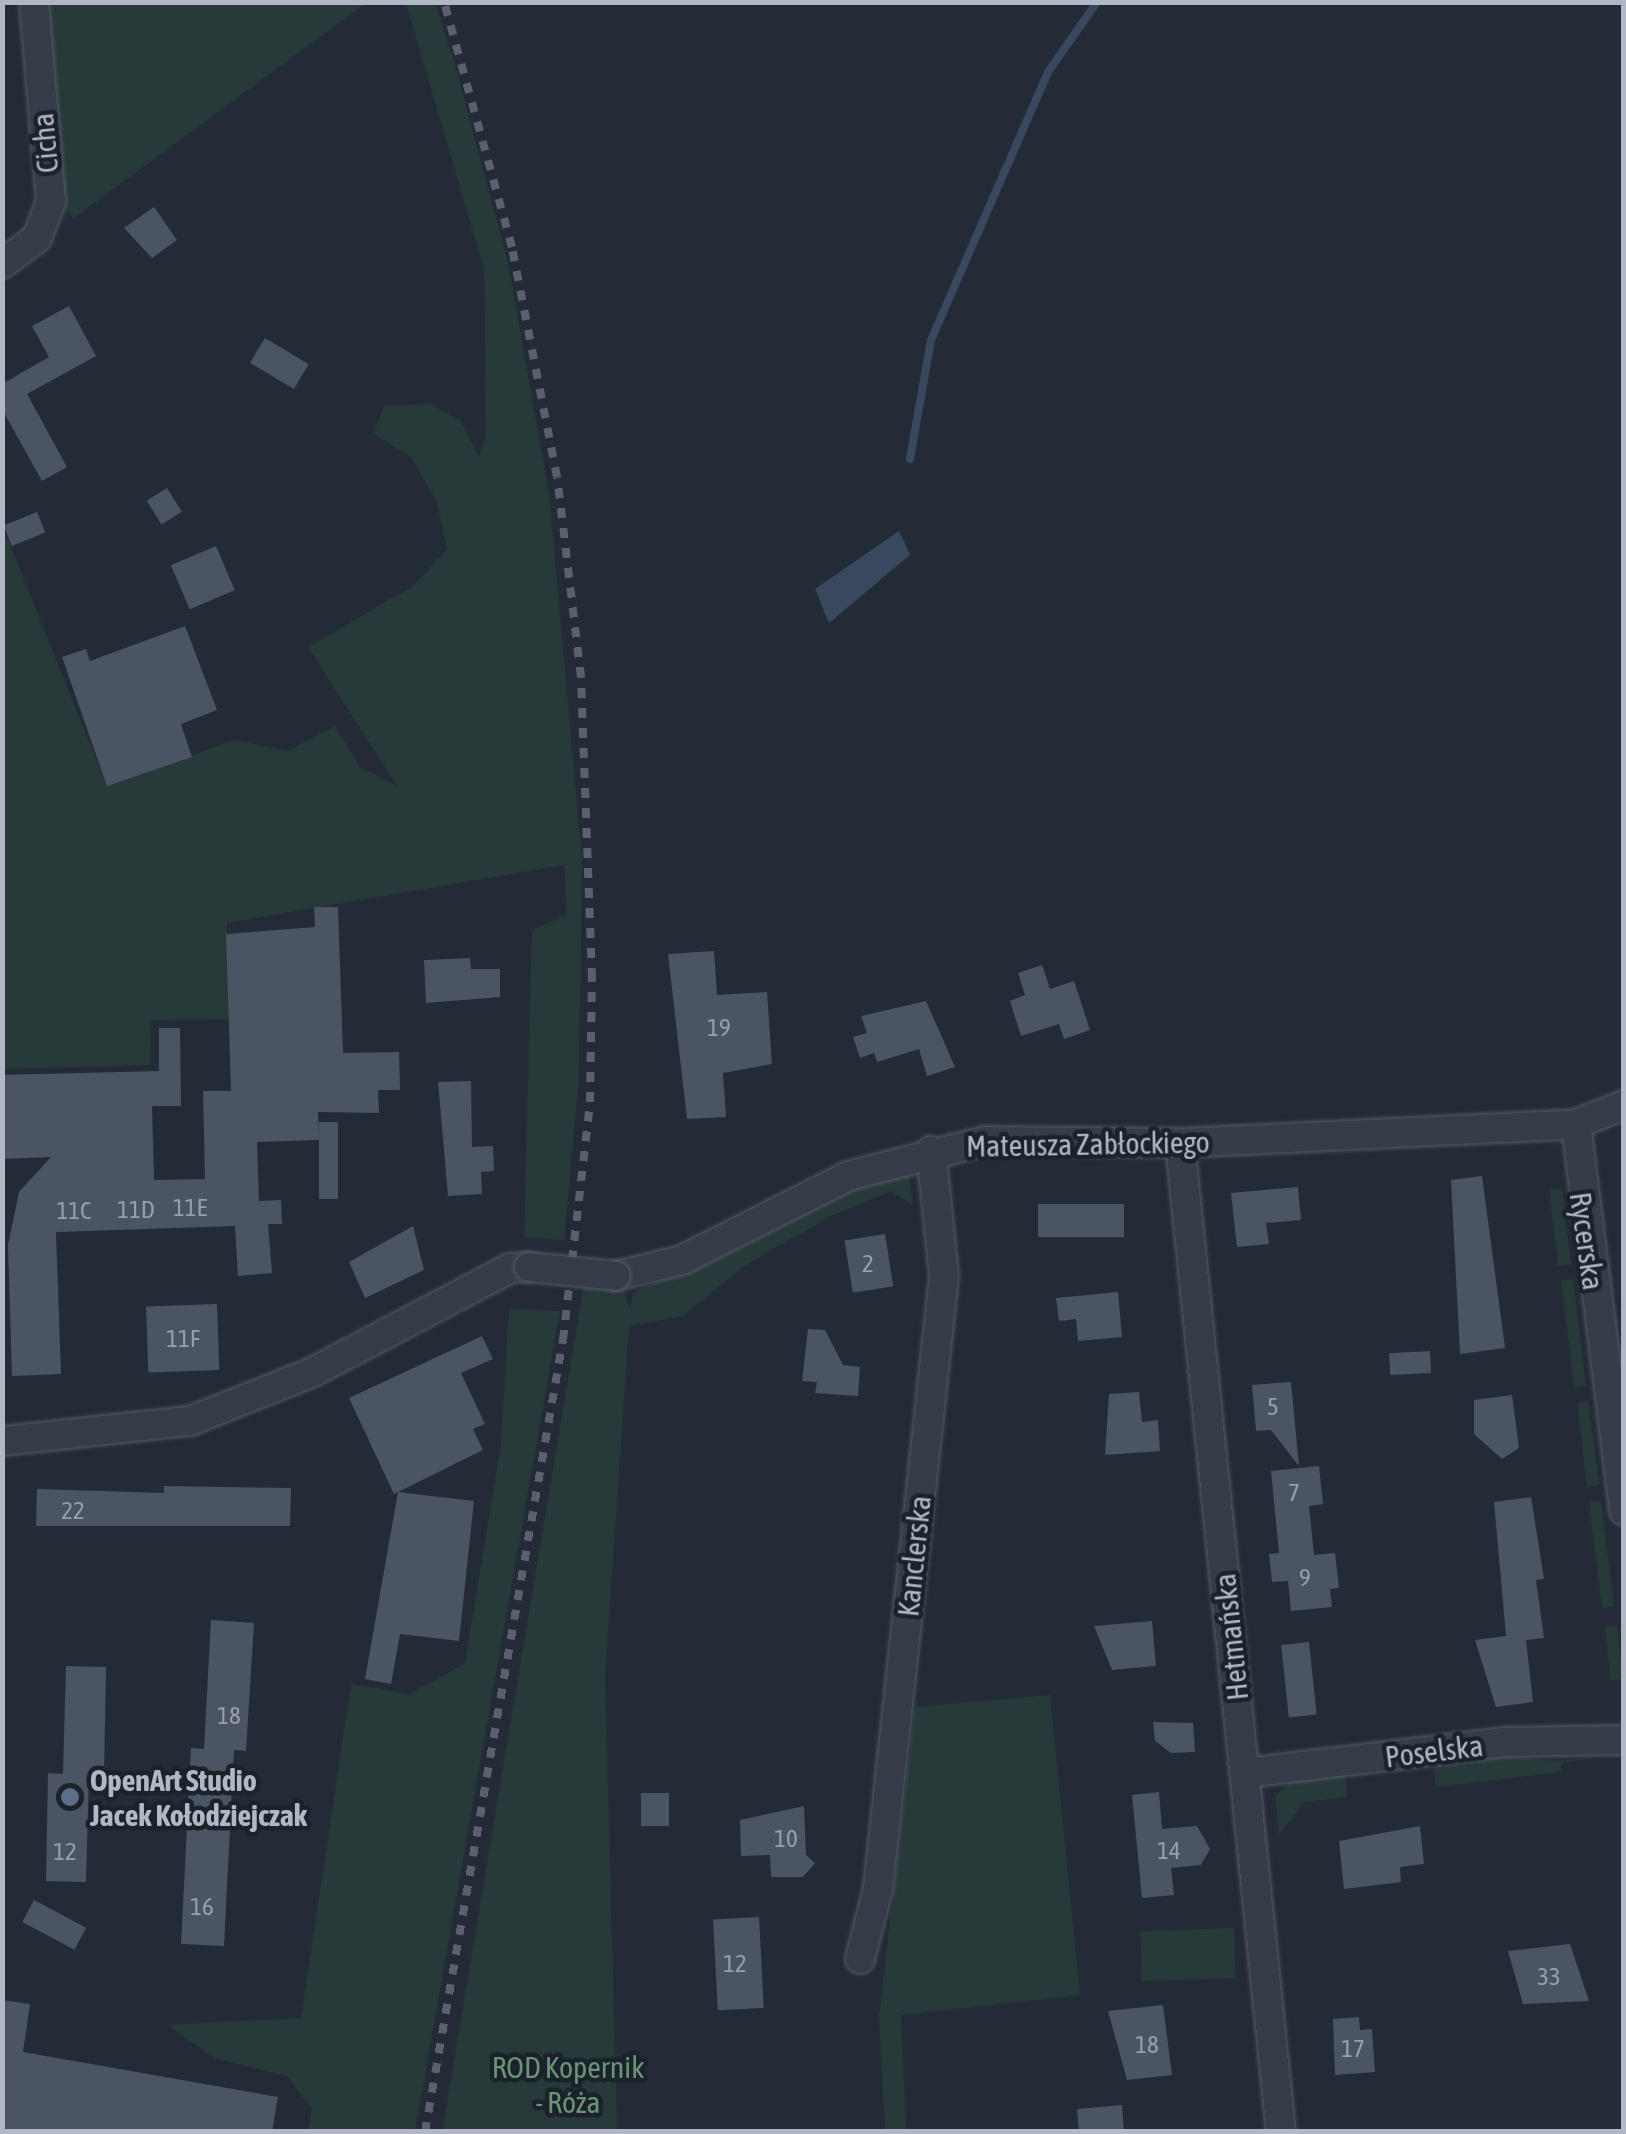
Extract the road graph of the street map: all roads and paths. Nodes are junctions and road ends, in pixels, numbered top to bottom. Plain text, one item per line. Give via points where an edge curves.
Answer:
1 (34, 2) edge
2 (2, 264) edge
3 (1616, 1107) edge
4 (1576, 1124) junction
5 (1180, 1144) junction
6 (931, 1151) junction
7 (2, 1441) edge
8 (1624, 1512) edge
9 (1624, 1740) edge
10 (1245, 1772) junction
11 (860, 1960) dead end
12 (1281, 2132) edge

1 - 2 street, Cicha via 51,201 37,238
3 - 4 street
4 - 5 street, Mateusza Zabłockiego
4 - 8 street, Rycerska
5 - 6 street, Mateusza Zabłockiego via 985,1141
5 - 10 street, Hetmańska
6 - 7 street, Mateusza Zabłockiego, bridge via 848,1176 668,1266 616,1276 510,1268 312,1372 190,1421
6 - 11 street, Kanclerska via 944,1276 878,1889
9 - 10 street, Poselska via 1506,1742
10 - 12 street, Hetmańska

